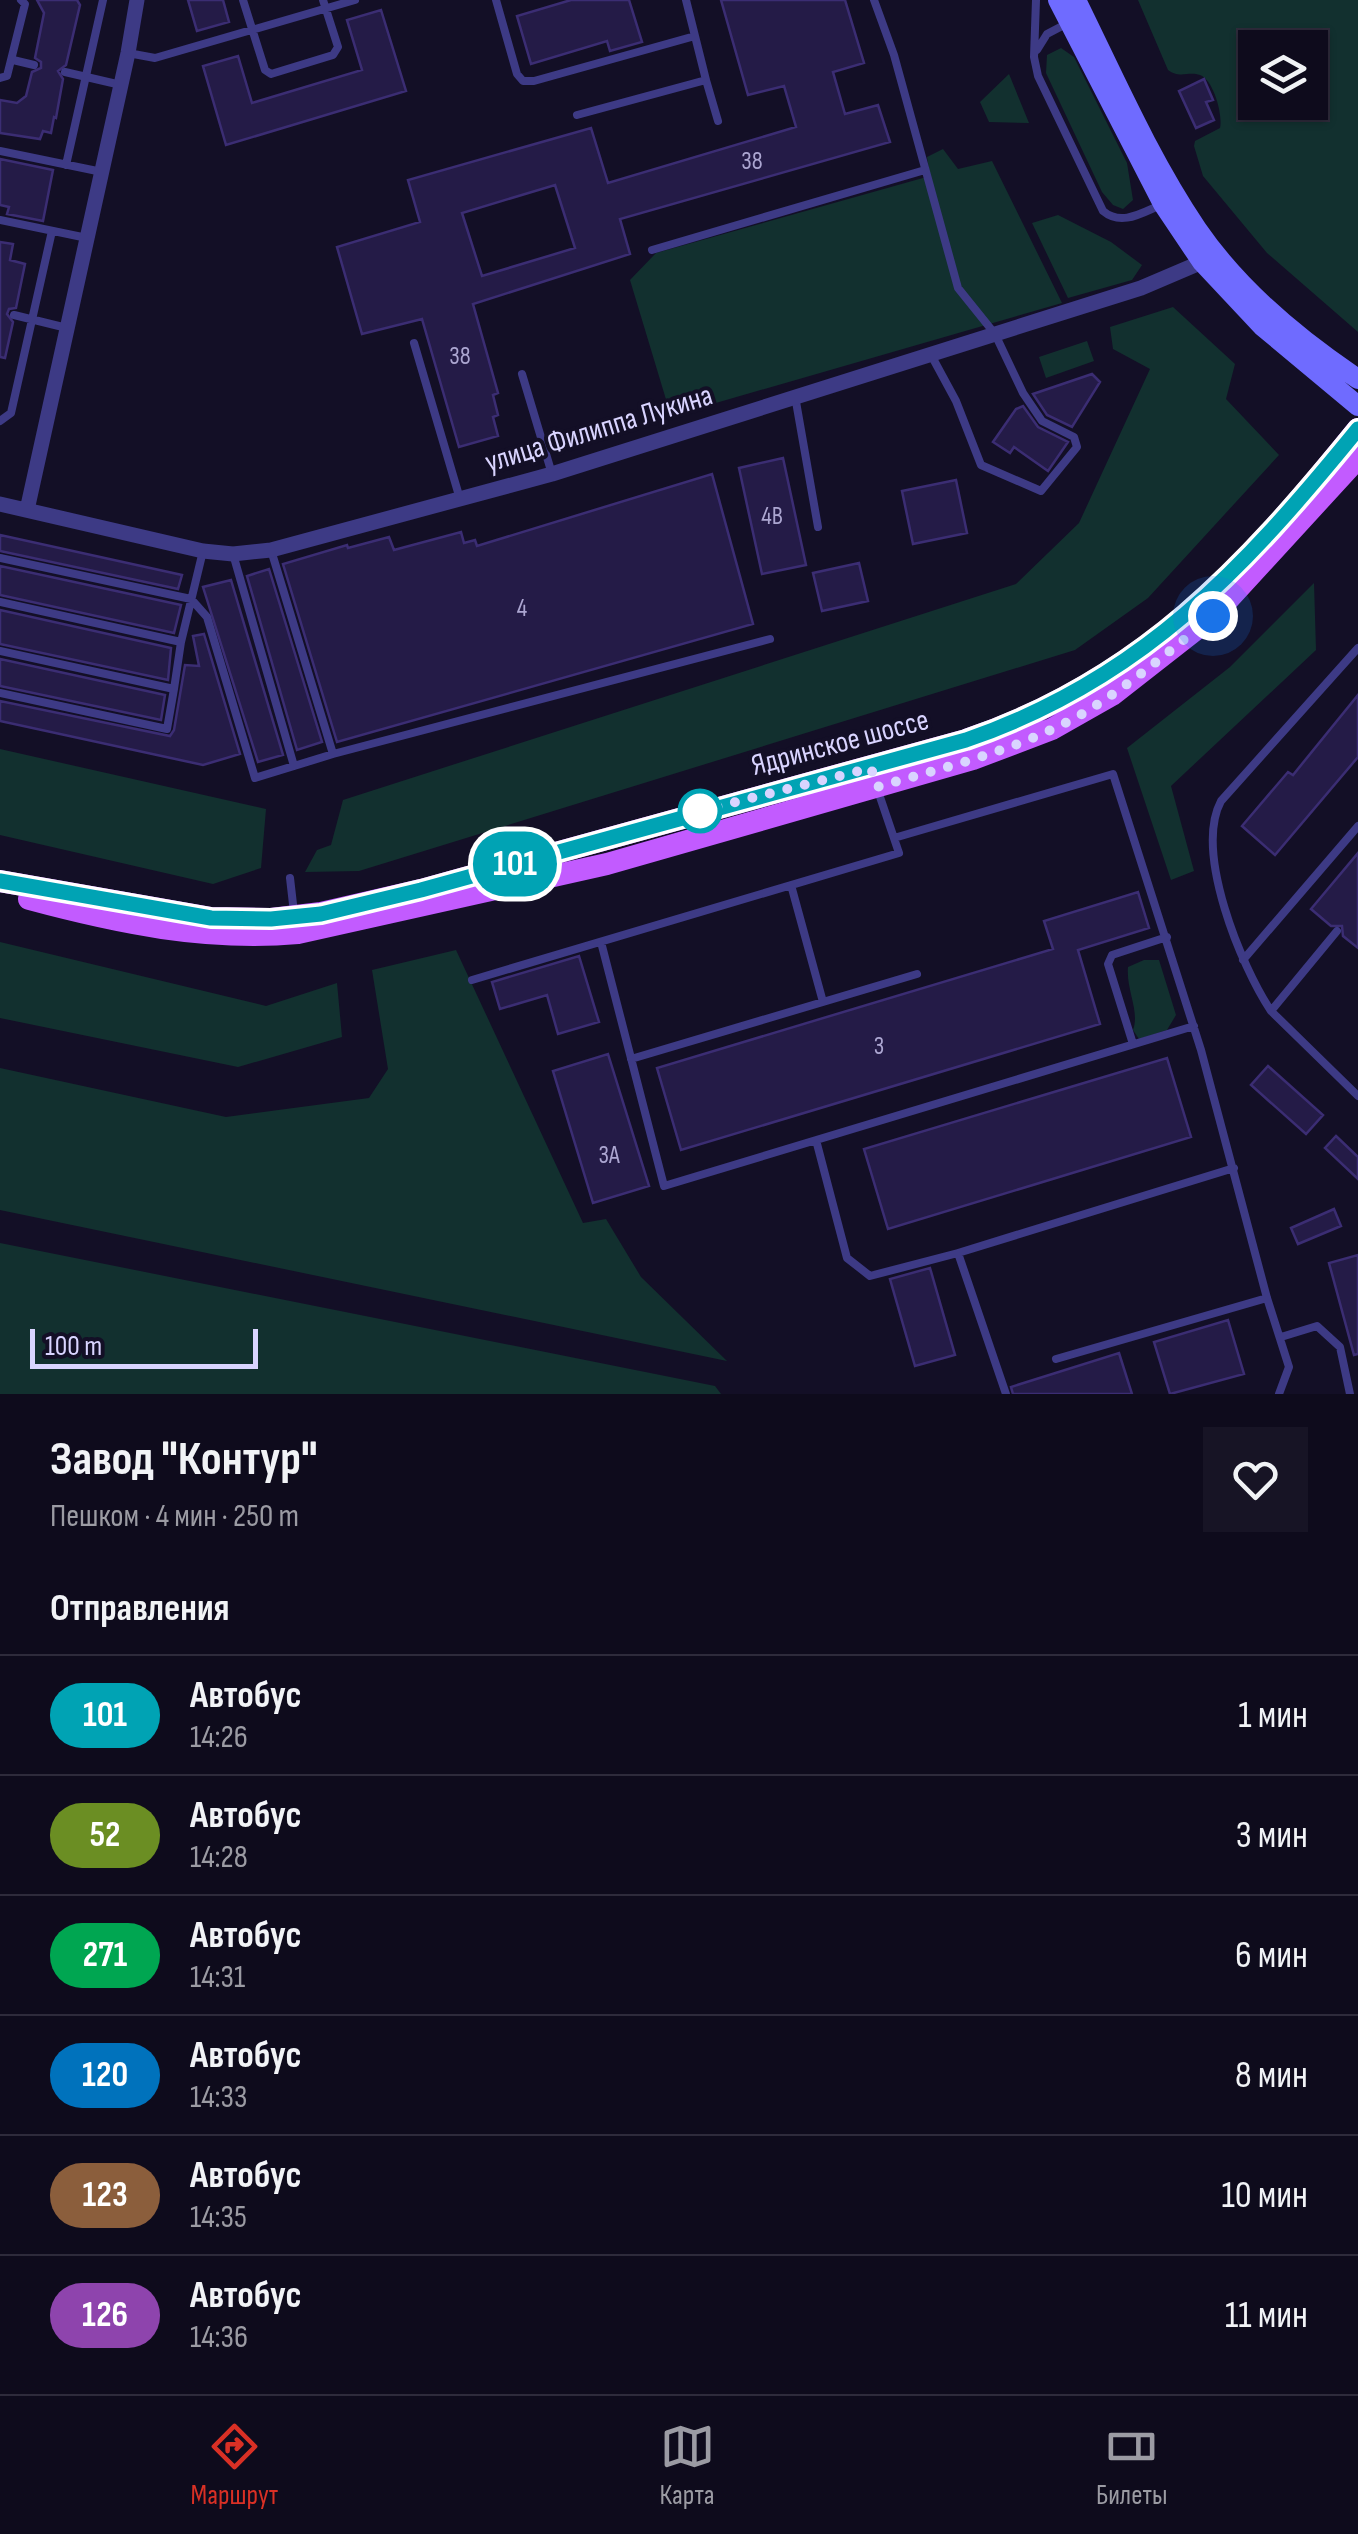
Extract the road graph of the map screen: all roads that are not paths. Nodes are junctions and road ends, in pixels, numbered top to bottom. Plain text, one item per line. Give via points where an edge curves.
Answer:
1 (21, 0) edge
2 (102, 0) edge
3 (137, 0) edge
4 (243, 0) edge
5 (355, 0) edge
6 (496, 0) edge
7 (686, 0) edge
8 (874, 0) edge
9 (1036, 0) edge
10 (1058, 0) edge
11 (325, 4) edge
12 (1076, 13) edge
13 (251, 30) junction
14 (695, 36) junction
15 (128, 53) junction
16 (1034, 57) junction
17 (12, 60) junction
18 (34, 65) dead end
19 (64, 72) dead end
20 (85, 77) junction
21 (0, 78) edge
22 (706, 80) junction
23 (122, 85) junction
24 (577, 115) dead end
25 (718, 121) dead end
26 (0, 152) edge
27 (66, 165) junction
28 (926, 170) junction
29 (102, 172) junction
30 (1170, 200) junction
31 (0, 220) edge
32 (52, 230) junction
33 (88, 238) junction
34 (652, 250) dead end
35 (1209, 258) junction
36 (14, 315) dead end
37 (34, 320) junction
38 (67, 328) junction
39 (995, 334) junction
40 (414, 343) dead end
41 (930, 353) junction
42 (522, 374) dead end
43 (1358, 380) edge
44 (796, 396) junction
45 (1358, 406) edge
46 (0, 421) edge
47 (1358, 429) edge
48 (1358, 458) edge
49 (552, 474) junction
50 (460, 499) junction
51 (0, 504) edge
52 (26, 510) junction
53 (818, 527) dead end
54 (271, 550) junction
55 (203, 551) junction
56 (233, 554) junction
57 (0, 558) edge
58 (191, 599) junction
59 (0, 602) edge
60 (770, 639) dead end
61 (181, 642) junction
62 (1358, 648) edge
63 (0, 651) edge
64 (174, 690) junction
65 (0, 692) edge
66 (333, 754) junction
67 (294, 766) junction
68 (874, 778) junction
69 (1358, 826) edge
70 (894, 838) junction
71 (290, 878) dead end
72 (0, 881) edge
73 (791, 885) junction
74 (0, 891) edge
75 (294, 917) junction
76 (1338, 931) dead end
77 (1167, 937) junction
78 (600, 942) junction
79 (1243, 960) junction
80 (918, 974) dead end
81 (472, 980) dead end
82 (822, 1002) junction
83 (1270, 1011) junction
84 (1194, 1026) junction
85 (1133, 1044) junction
86 (631, 1058) junction
87 (1358, 1096) edge
88 (816, 1140) junction
89 (1234, 1168) junction
90 (958, 1253) junction
91 (1266, 1298) junction
92 (1281, 1338) junction
93 (1056, 1360) dead end
94 (1006, 1394) edge
95 (1278, 1394) edge
96 (1350, 1394) edge

1 - 17 lane
2 - 20 lane
3 - 15 street
4 - 13 lane
5 - 11 lane
6 - 14 lane via 524,81
7 - 14 lane
8 - 28 lane
9 - 16 lane
10 - 12 main road
11 - 13 lane
11 - 13 lane via 338,47 333,55 271,74
12 - 16 lane via 1047,34
12 - 30 main road
13 - 15 lane via 156,58
14 - 22 lane
15 - 23 street
16 - 30 lane via 1103,210 1120,220
17 - 18 lane
17 - 21 lane
19 - 20 lane
20 - 23 lane
20 - 27 lane
22 - 24 lane
22 - 25 lane
23 - 29 street
26 - 27 lane
27 - 29 lane
28 - 34 lane
28 - 39 lane via 958,288
29 - 33 street
30 - 35 main road
31 - 32 lane
32 - 33 lane
32 - 37 lane
33 - 38 street
35 - 39 street, улица Филиппа Лукина via 1140,288
35 - 43 main road
35 - 45 main road via 1262,326
36 - 37 lane
37 - 38 lane
37 - 46 lane via 11,414
38 - 52 street
39 - 41 street, улица Филиппа Лукина
39 - 41 lane via 1042,421 1074,438 1077,447 1041,491 981,465
40 - 50 lane
41 - 44 street, улица Филиппа Лукина
42 - 49 lane
44 - 49 street, улица Филиппа Лукина
44 - 53 lane
47 - 68 main road, Ядринское шоссе via 1211,594 1125,663 1053,706
48 - 68 main road, Ядринское шоссе via 1213,616 1112,695 1005,749
49 - 50 street, улица Филиппа Лукина
50 - 54 street, улица Филиппа Лукина
51 - 52 street, улица Филиппа Лукина
52 - 55 street, улица Филиппа Лукина
54 - 56 street, улица Филиппа Лукина
54 - 66 lane
55 - 56 street, улица Филиппа Лукина
55 - 58 lane
56 - 67 lane
57 - 58 lane
58 - 61 lane
58 - 67 lane via 207,616 255,778
59 - 61 lane
60 - 66 lane
61 - 64 lane
62 - 79 lane via 1214,814 1212,847
63 - 64 lane
64 - 65 lane via 167,729
66 - 67 lane
68 - 70 lane
68 - 74 main road, Ядринское шоссе via 607,864 298,934 179,932
68 - 75 main road, Ядринское шоссе via 702,811 421,890
69 - 79 lane
70 - 73 lane via 899,853
70 - 77 lane via 1113,774
71 - 75 lane
72 - 75 main road, Ядринское шоссе via 195,916
73 - 78 lane
73 - 82 lane
76 - 83 lane
77 - 84 lane
77 - 85 lane via 1112,955 1108,964
78 - 81 lane
78 - 86 lane
79 - 83 lane
80 - 82 lane
82 - 86 lane
83 - 87 lane
84 - 85 lane
84 - 89 lane
85 - 88 lane
86 - 88 lane via 664,1186
88 - 90 lane via 847,1258 870,1276
89 - 90 lane
89 - 91 lane
90 - 94 lane
91 - 92 lane
91 - 93 lane
92 - 95 lane via 1289,1367
92 - 96 lane via 1317,1326 1340,1347

